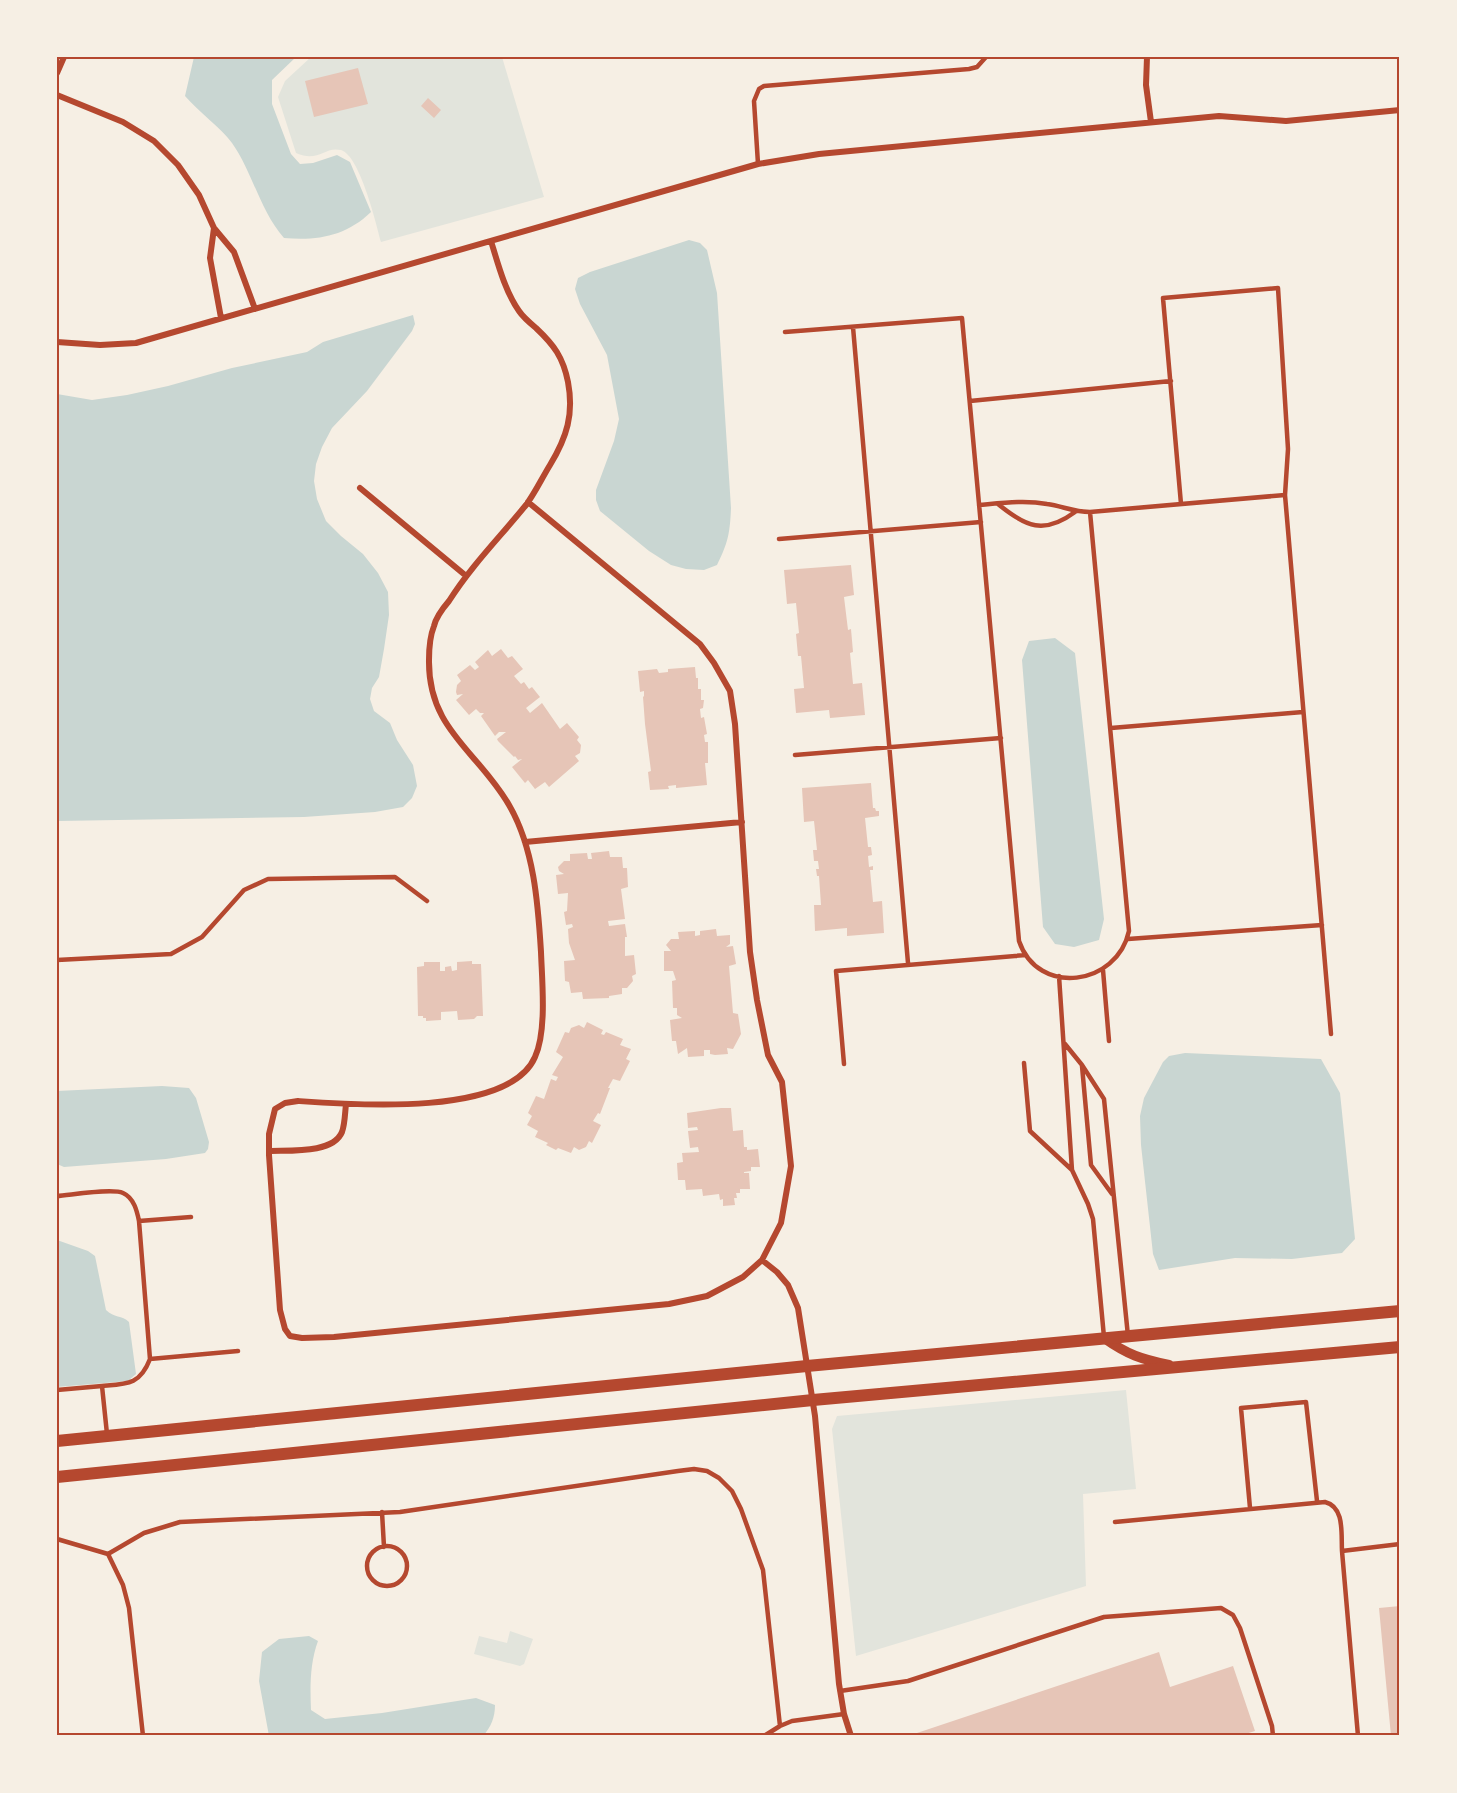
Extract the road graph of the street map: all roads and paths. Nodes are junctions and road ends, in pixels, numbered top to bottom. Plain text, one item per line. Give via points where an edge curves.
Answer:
1 (64, 57) edge
2 (986, 57) edge
3 (1147, 57) edge
4 (57, 73) edge
5 (57, 95) edge
6 (1400, 110) edge
7 (1151, 122) junction
8 (758, 164) junction
9 (214, 228) junction
10 (491, 241) junction
11 (255, 309) junction
12 (221, 318) junction
13 (853, 327) junction
14 (786, 332) dead end
15 (57, 342) edge
16 (1171, 381) junction
17 (970, 401) junction
18 (360, 488) dead end
19 (1285, 495) junction
20 (528, 502) junction
21 (998, 503) junction
22 (1181, 504) junction
23 (979, 505) junction
24 (1075, 512) junction
25 (1090, 512) junction
26 (981, 522) junction
27 (872, 531) junction
28 (779, 539) dead end
29 (465, 575) junction
30 (1303, 712) junction
31 (1111, 728) junction
32 (1001, 738) junction
33 (890, 747) junction
34 (795, 755) dead end
35 (742, 822) junction
36 (525, 842) junction
37 (427, 901) dead end
38 (1322, 925) junction
39 (1128, 939) junction
40 (1026, 955) junction
41 (57, 960) edge
42 (908, 963) junction
43 (1103, 970) junction
44 (1059, 976) junction
45 (1331, 1034) dead end
46 (1109, 1041) dead end
47 (1065, 1044) junction
48 (1024, 1063) dead end
49 (844, 1064) dead end
50 (1082, 1065) junction
51 (346, 1104) junction
52 (269, 1151) junction
53 (1072, 1170) junction
54 (57, 1196) edge
55 (1114, 1196) junction
56 (191, 1217) dead end
57 (139, 1221) junction
58 (762, 1260) junction
59 (1400, 1311) edge
60 (1128, 1336) junction
61 (1104, 1338) junction
62 (1400, 1347) edge
63 (238, 1351) dead end
64 (150, 1359) junction
65 (807, 1366) junction
66 (1177, 1367) junction
67 (102, 1386) junction
68 (57, 1390) edge
69 (813, 1400) junction
70 (107, 1436) junction
71 (57, 1441) edge
72 (57, 1477) edge
73 (1317, 1502) junction
74 (1250, 1508) junction
75 (382, 1512) junction
76 (1115, 1521) dead end
77 (57, 1539) edge
78 (1400, 1544) edge
79 (384, 1547) junction
80 (1342, 1551) junction
81 (108, 1554) junction
82 (840, 1691) junction
83 (844, 1714) junction
84 (780, 1726) junction
85 (143, 1736) edge
86 (764, 1736) edge
87 (851, 1736) edge
88 (1273, 1736) edge
89 (1358, 1736) edge

1 - 4 street
2 - 8 lane via 969,69 764,86 754,101
3 - 7 street
5 - 9 street via 123,122 154,141 178,165 199,195
6 - 7 street via 1286,121 1219,116
7 - 8 street via 819,154
8 - 10 street
9 - 11 street via 234,252
9 - 12 street via 210,258
10 - 11 street
10 - 20 street via 520,313 554,346 564,367 572,410 557,453
11 - 12 street
12 - 15 street via 136,343
13 - 14 lane
13 - 17 lane via 962,318
13 - 27 lane
16 - 17 lane
16 - 19 lane via 1163,298 1278,288 1288,449
16 - 22 lane
17 - 23 lane
18 - 29 street
19 - 22 lane
19 - 30 lane
20 - 29 street
20 - 35 street via 700,644 714,663 730,691
21 - 23 lane
21 - 24 lane via 1048,504
21 - 24 lane via 1016,518 1040,526 1062,522
22 - 25 lane
23 - 26 lane
24 - 25 lane
25 - 31 lane
26 - 27 lane
26 - 32 lane
27 - 28 lane
27 - 33 lane
29 - 36 street via 434,623 429,656 431,694 442,720 509,805
30 - 31 lane
30 - 38 lane
31 - 39 lane via 1130,924
32 - 33 lane
32 - 40 lane via 1019,941
33 - 34 lane
33 - 42 lane
35 - 36 street
35 - 58 street via 752,962 768,1055 782,1082 791,1166 782,1223
36 - 51 street via 535,886 543,982 541,1038 535,1059 521,1075 495,1091 393,1105
37 - 41 lane via 395,877 268,879 244,890 202,938 171,954
38 - 39 lane
38 - 45 lane
39 - 43 lane via 1121,953
40 - 42 lane
40 - 44 lane via 1044,971
42 - 49 lane via 836,971
43 - 44 lane via 1083,978
43 - 46 lane
44 - 47 lane
47 - 50 lane
47 - 53 lane
48 - 53 lane via 1029,1131
50 - 55 lane via 1104,1099
50 - 55 lane via 1091,1165
51 - 52 street via 343,1131 333,1143 312,1149
51 - 52 street via 298,1101 275,1109
52 - 58 street via 280,1310 290,1336 334,1336 669,1304 707,1296 743,1277
53 - 61 lane via 1093,1219
54 - 57 lane via 123,1193 132,1201
55 - 60 lane
56 - 57 lane
57 - 64 lane
58 - 65 street via 788,1286 798,1308
59 - 60 main road
60 - 61 main road
61 - 65 main road
61 - 66 street via 1139,1359
62 - 66 main road
63 - 64 lane
64 - 67 lane via 140,1377 127,1384
65 - 69 street
65 - 70 main road
66 - 69 main road
67 - 68 lane
67 - 70 lane
69 - 72 main road
69 - 82 street
70 - 71 main road
73 - 74 lane
73 - 74 lane via 1306,1402 1241,1408
73 - 80 lane via 1329,1503 1337,1510
74 - 76 lane
75 - 79 lane
75 - 81 lane via 180,1522 144,1533
75 - 84 lane via 667,1472 707,1471 732,1491 763,1570
77 - 81 lane
78 - 80 lane
79 - 79 lane via 373,1553 367,1565 375,1582 388,1586 400,1582 407,1565 402,1553
80 - 89 lane
81 - 85 lane via 129,1608
82 - 83 street
82 - 88 lane via 908,1681 1104,1617 1221,1608 1233,1615 1240,1628
83 - 84 lane
83 - 87 street
84 - 86 lane

